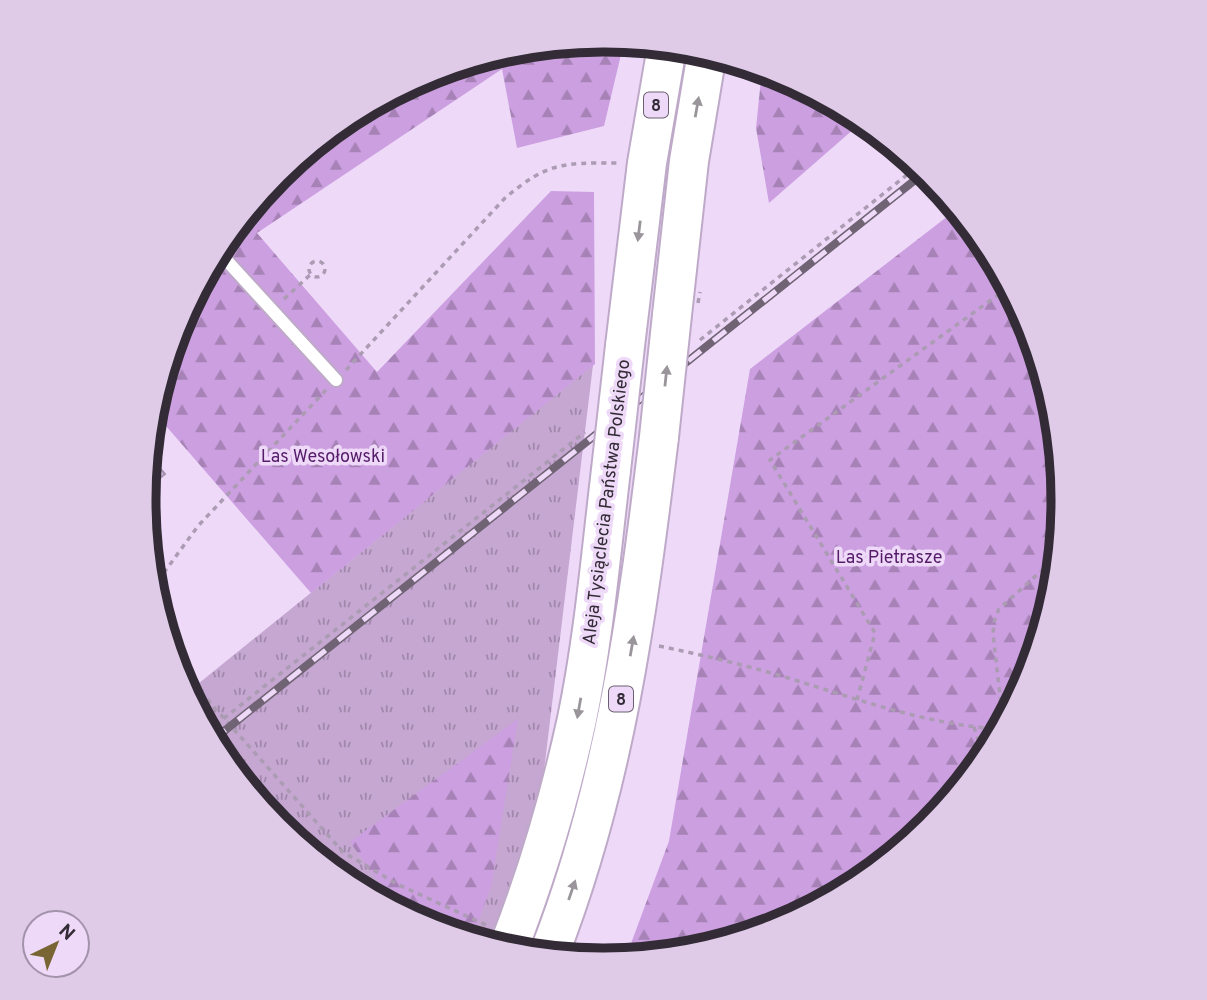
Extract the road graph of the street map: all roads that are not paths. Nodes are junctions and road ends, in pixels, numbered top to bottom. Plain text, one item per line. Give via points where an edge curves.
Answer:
1 (665, 57) edge
2 (705, 65) edge
3 (226, 260) edge
4 (336, 380) road end
5 (512, 938) edge
6 (552, 945) edge

1 -> 5 highway, Aleja Tysiąclecia Państwa Polskiego / 8, bridge via 647,163 577,718 553,816
6 -> 2 highway, 8, bridge via 598,807 632,646 659,437 681,331 689,161
3 - 4 lane

